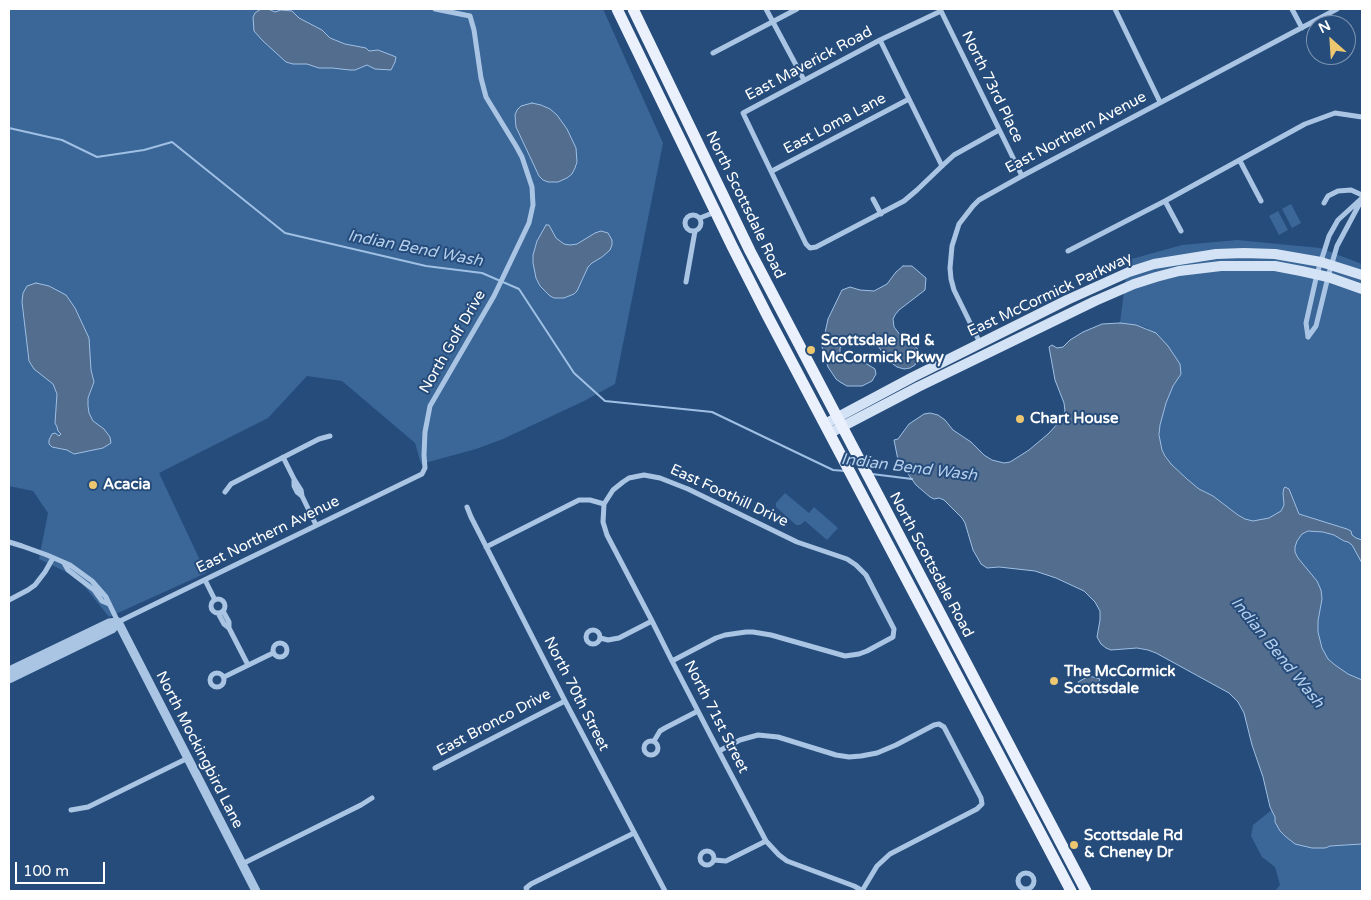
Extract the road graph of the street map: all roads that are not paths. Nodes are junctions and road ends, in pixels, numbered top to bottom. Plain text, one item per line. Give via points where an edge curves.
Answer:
1 (435, 9) edge
2 (471, 9) edge
3 (617, 9) edge
4 (633, 9) edge
5 (766, 9) edge
6 (797, 9) edge
7 (1115, 9) edge
8 (1292, 9) edge
9 (1337, 9) edge
10 (941, 10) edge
11 (470, 16) junction
12 (773, 21) junction
13 (1302, 28) junction
14 (880, 40) junction
15 (713, 53) dead end
16 (804, 80) junction
17 (909, 99) junction
18 (1160, 102) junction
19 (1362, 117) edge
20 (999, 130) junction
21 (705, 158) junction
22 (1240, 161) junction
23 (942, 166) junction
24 (772, 172) junction
25 (1022, 176) junction
26 (1362, 197) edge
27 (873, 199) dead end
28 (1165, 201) junction
29 (1261, 201) dead end
30 (1324, 203) dead end
31 (715, 212) junction
32 (881, 214) junction
33 (700, 218) junction
34 (695, 231) junction
35 (1181, 231) dead end
36 (750, 251) junction
37 (1068, 251) dead end
38 (1178, 259) junction
39 (1326, 264) junction
40 (1179, 271) junction
41 (1317, 274) junction
42 (1362, 275) edge
43 (1328, 277) junction
44 (686, 282) dead end
45 (1362, 289) edge
46 (980, 343) junction
47 (986, 354) junction
48 (839, 422) junction
49 (828, 431) junction
50 (330, 436) dead end
51 (283, 457) junction
52 (425, 468) joint
53 (225, 492) dead end
54 (604, 504) junction
55 (467, 507) dead end
56 (316, 525) junction
57 (9, 542) edge
58 (486, 547) junction
59 (53, 558) junction
60 (205, 580) junction
61 (9, 600) edge
62 (215, 600) junction
63 (221, 612) junction
64 (652, 620) junction
65 (118, 622) junction
66 (600, 638) dead end
67 (273, 653) dead end
68 (672, 661) junction
69 (248, 666) junction
70 (9, 671) edge
71 (224, 677) dead end
72 (9, 679) edge
73 (565, 701) junction
74 (698, 711) junction
75 (654, 741) dead end
76 (719, 751) junction
77 (188, 758) junction
78 (435, 768) dead end
79 (372, 798) dead end
80 (71, 810) dead end
81 (634, 833) junction
82 (766, 841) junction
83 (714, 860) dead end
84 (242, 864) junction
85 (1021, 887) dead end
86 (526, 890) edge
87 (256, 891) edge
88 (665, 891) edge
89 (862, 891) edge
90 (1016, 891) edge
91 (1070, 891) edge
92 (1086, 891) edge

1 - 11 street
2 - 11 street
3 - 31 main road, North Scottsdale Road
4 - 21 main road, North Scottsdale Road
5 - 12 street
6 - 12 street
7 - 18 street
8 - 13 street
9 - 13 street, East Northern Avenue
10 - 14 street, East Maverick Road
10 - 20 street, North 73rd Place
11 - 52 street, North Golf Drive via 486,97 522,157 532,187 533,205 529,223 494,296 430,406 425,432
12 - 15 street
12 - 16 street
13 - 18 street, East Northern Avenue
14 - 16 street, East Maverick Road
14 - 17 street
16 - 24 street, East Maverick Road via 743,113
17 - 23 street
17 - 24 street, East Loma Lane
18 - 25 street, East Northern Avenue
19 - 22 street via 1335,112 1306,124
20 - 23 street
20 - 25 street, North 73rd Place
21 - 31 main road via 710,184 717,198
21 - 36 main road, North Scottsdale Road
22 - 28 street
22 - 29 street
23 - 32 street via 911,196
24 - 32 street via 810,248
25 - 46 street, East Northern Avenue via 973,206 959,224 952,246 951,279
26 - 30 street via 1351,190 1338,191 1328,196
26 - 39 street
26 - 39 street via 1338,220 1329,236
27 - 32 street
28 - 35 street
28 - 37 street
31 - 33 street
31 - 36 main road via 726,217 741,246
31 - 49 main road, North Scottsdale Road
33 - 34 street via 701,226
33 - 34 street via 693,215 686,219 688,229
34 - 44 street
36 - 48 main road, North Scottsdale Road
38 - 39 main road, East McCormick Parkway via 1216,254 1275,254
38 - 40 main road
38 - 46 main road, East McCormick Parkway via 1121,276
39 - 41 street
39 - 42 main road, East McCormick Parkway
39 - 43 street
40 - 41 main road, East McCormick Parkway via 1243,265 1275,266
40 - 47 main road, East McCormick Parkway via 1134,284
41 - 43 main road, East McCormick Parkway
41 - 43 street via 1306,324 1308,337 1316,326
43 - 45 main road, East McCormick Parkway
46 - 47 street, East Northern Avenue
46 - 48 main road, East McCormick Parkway
47 - 48 main road, East McCormick Parkway
48 - 49 main road, East McCormick Parkway
48 - 92 main road, North Scottsdale Road
49 - 91 main road, North Scottsdale Road
50 - 51 street
51 - 53 street via 231,484
51 - 56 street via 294,486
52 - 56 street, East Northern Avenue via 417,477
54 - 58 street via 579,500
54 - 64 street, North 71st Street via 605,530
54 - 68 street, East Foothill Drive via 623,482 644,475 688,489 797,542 847,559 870,581 893,624 894,633 890,640 859,654 845,656 753,632 716,638
55 - 58 street, North 70th Street
56 - 60 street, East Northern Avenue
57 - 59 street
58 - 73 street, North 70th Street
59 - 61 street via 35,585
59 - 65 street via 70,565 92,581 106,597
60 - 62 street
60 - 65 street, East Northern Avenue
62 - 63 street via 224,602
62 - 63 street via 211,608 214,612
63 - 69 street via 229,622
64 - 66 street via 618,638
64 - 68 street, North 71st Street
65 - 70 street via 109,623
65 - 72 street via 112,629
65 - 77 street, North Mockingbird Lane
67 - 69 street
68 - 74 street, North 71st Street
69 - 71 street
73 - 78 street, East Bronco Drive
73 - 81 street, North 70th Street
74 - 75 street via 660,731
74 - 76 street, North 71st Street
76 - 82 street, North 71st Street
76 - 89 street via 758,735 778,737 849,757 861,756 885,750 934,725 944,727 982,804 890,854 877,866
77 - 80 street via 88,807
77 - 84 street, North Mockingbird Lane
79 - 84 street
81 - 86 street via 531,884
81 - 88 street, North 70th Street
82 - 83 street via 730,859
82 - 89 street, North 71st Street via 787,860
84 - 87 street, North Mockingbird Lane
85 - 90 street

